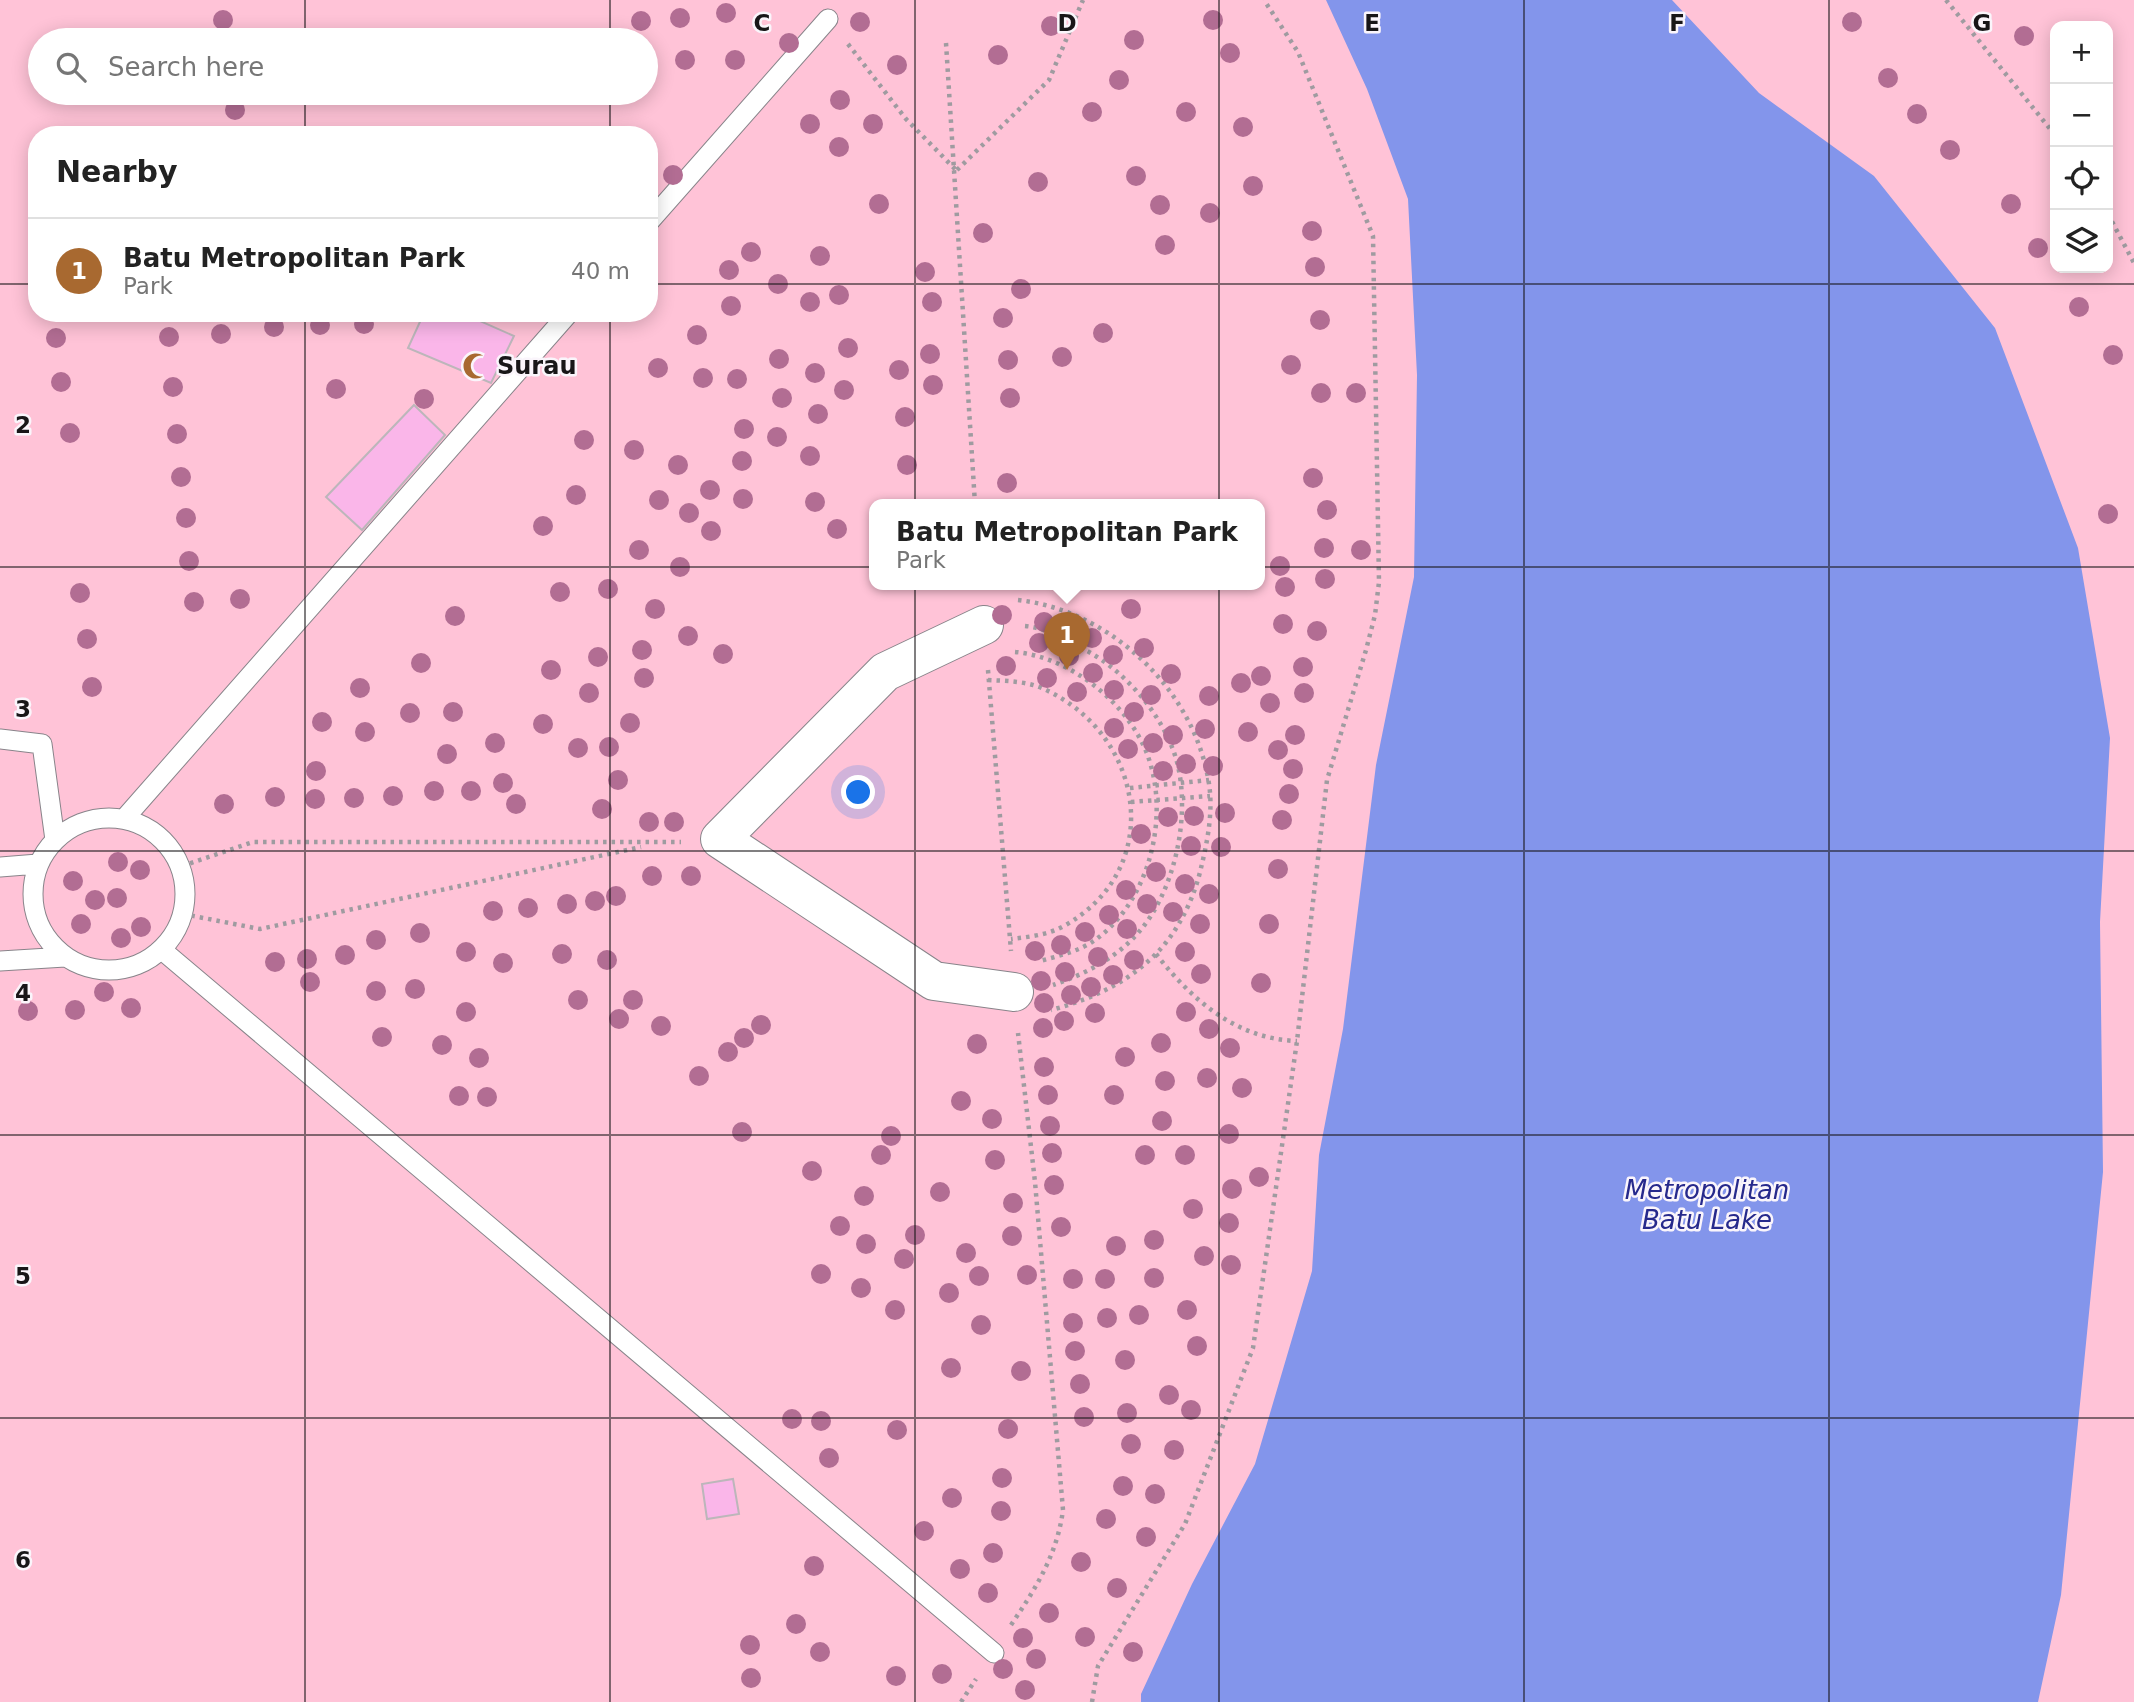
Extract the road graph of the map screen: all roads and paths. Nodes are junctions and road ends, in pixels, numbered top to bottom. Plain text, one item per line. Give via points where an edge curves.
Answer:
1 (1083, 0) edge
2 (1264, 0) edge
3 (1946, 0) edge
4 (828, 19) joint
5 (946, 43) dead end
6 (2050, 129) edge
7 (956, 170) junction
8 (658, 212) edge
9 (2113, 223) edge
10 (2134, 263) edge
11 (561, 322) edge
12 (975, 499) edge
13 (985, 637) junction
14 (988, 680) junction
15 (0, 739) edge
16 (1209, 780) junction
17 (1179, 784) junction
18 (1154, 786) junction
19 (1130, 788) junction
20 (1210, 796) junction
21 (1181, 799) junction
22 (1155, 801) junction
23 (1131, 802) junction
24 (124, 819) junction
25 (55, 840) junction
26 (38, 864) junction
27 (181, 866) junction
28 (0, 867) edge
29 (183, 914) junction
30 (1011, 939) junction
31 (162, 950) junction
32 (1156, 954) junction
33 (65, 957) junction
34 (0, 961) edge
35 (1014, 991) junction
36 (1297, 1041) junction
37 (993, 1653) junction
38 (961, 1702) edge
39 (1092, 1702) edge

1 - 7 path via 1049,80
2 - 36 path via 1298,52 1373,236 1376,615 1327,780
3 - 6 path
4 - 7 path via 906,119
4 - 8 lane
5 - 7 path
7 - 12 path
9 - 10 path
11 - 24 lane
13 - 14 path
13 - 16 path via 982,597 1052,608 1112,636 1145,662 1175,701
13 - 17 path via 1031,626 1105,661 1156,719 1177,762
13 - 18 path via 1085,679 1139,737 1152,767
13 - 35 street via 885,672 720,839 934,981
14 - 19 path via 1045,689 1085,716 1104,736
14 - 30 path
15 - 25 lane via 42,744
16 - 17 path
16 - 20 path
17 - 18 path
17 - 21 path
18 - 19 path
18 - 22 path
19 - 23 path
20 - 21 path
20 - 32 path via 1207,843 1193,894
21 - 22 path
21 - 35 path via 1173,865 1140,932 1098,966 1053,985
22 - 23 path
22 - 35 path via 1147,868 1118,920 1093,941 1042,961
23 - 30 path via 1126,851 1108,889 1086,912 1060,929
24 - 25 lane via 82,822
24 - 27 lane via 161,838
25 - 26 lane
26 - 28 lane
26 - 33 lane via 32,885 35,915 49,943
27 - 29 lane via 186,893
27 - 29 path via 253,842 652,844 260,929
29 - 31 lane
30 - 35 path
31 - 33 lane via 125,969 84,967
31 - 37 lane
32 - 35 path via 1117,984 1052,1010
32 - 36 path via 1192,995 1221,1017 1262,1038
33 - 34 lane
35 - 37 path via 1063,1510 1043,1577
36 - 39 path via 1253,1348 1185,1524 1098,1666
37 - 38 path

